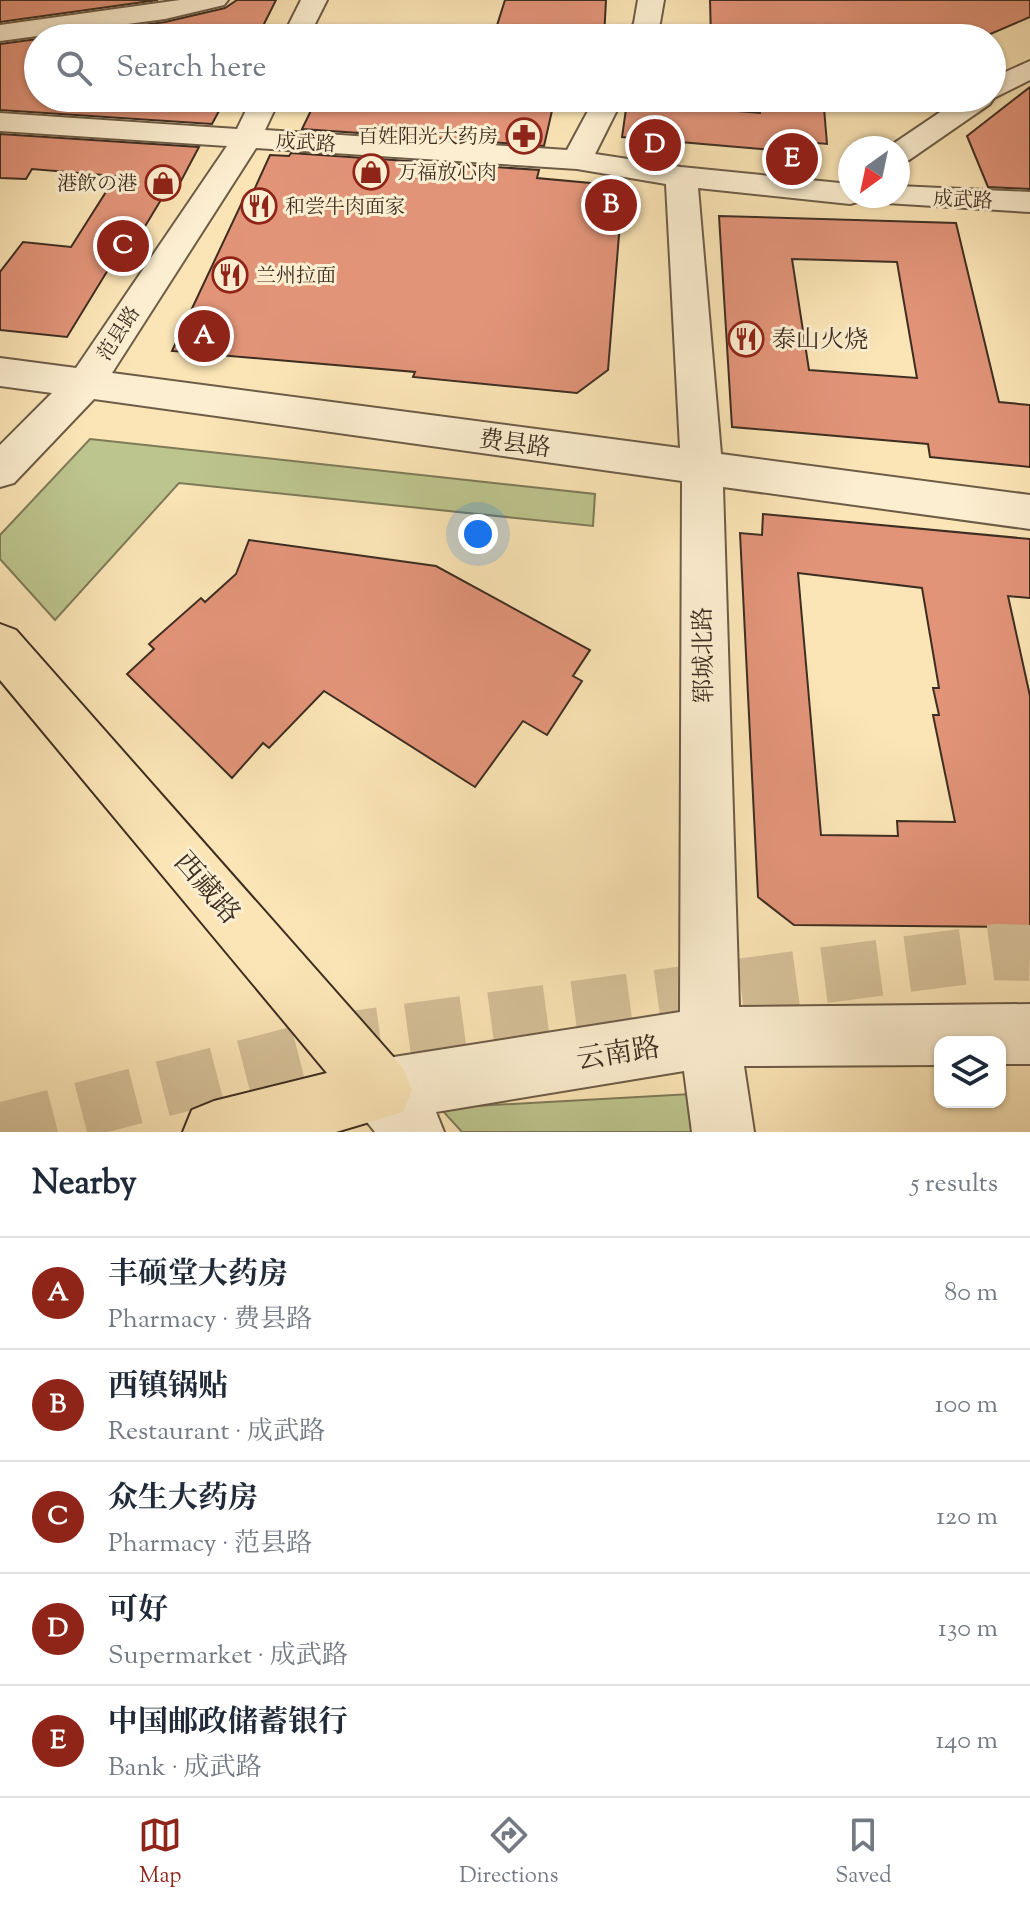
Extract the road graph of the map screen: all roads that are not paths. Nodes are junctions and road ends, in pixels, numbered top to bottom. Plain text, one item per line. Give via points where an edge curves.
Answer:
1 (215, 0) edge
2 (314, 0) edge
3 (651, 0) edge
4 (68, 24) edge
5 (302, 24) edge
6 (646, 24) edge
7 (24, 30) edge
8 (0, 33) edge
9 (1030, 69) edge
10 (1006, 82) edge
11 (259, 112) edge
12 (602, 112) edge
13 (960, 112) edge
14 (0, 122) edge
15 (247, 138) junction
16 (910, 146) edge
17 (577, 160) junction
18 (681, 177) junction
19 (838, 190) edge
20 (910, 197) edge
21 (1030, 202) edge
22 (0, 372) edge
23 (87, 382) junction
24 (702, 470) junction
25 (0, 471) edge
26 (1030, 512) edge
27 (0, 645) edge
28 (1030, 1034) edge
29 (710, 1037) junction
30 (397, 1111) edge
31 (214, 1132) edge
32 (723, 1132) edge

1 - 4 street
2 - 5 street
3 - 6 street
7 - 8 street
9 - 10 street
11 - 15 street, 范县路
12 - 17 street
13 - 16 street
14 - 15 street, 成武路
15 - 17 street, 成武路
15 - 23 street, 范县路
17 - 18 street, 成武路
18 - 19 street, 成武路
18 - 24 street, 郓城北路
20 - 21 street, 成武路
22 - 23 street, 费县路
23 - 24 street, 费县路
23 - 25 street, 范县路
24 - 26 street, 费县路
24 - 29 street, 郓城北路
27 - 30 main road, 西藏路
28 - 29 street, 云南路
29 - 30 street, 云南路
29 - 32 street, 郓城北路
30 - 31 main road, 云南路

